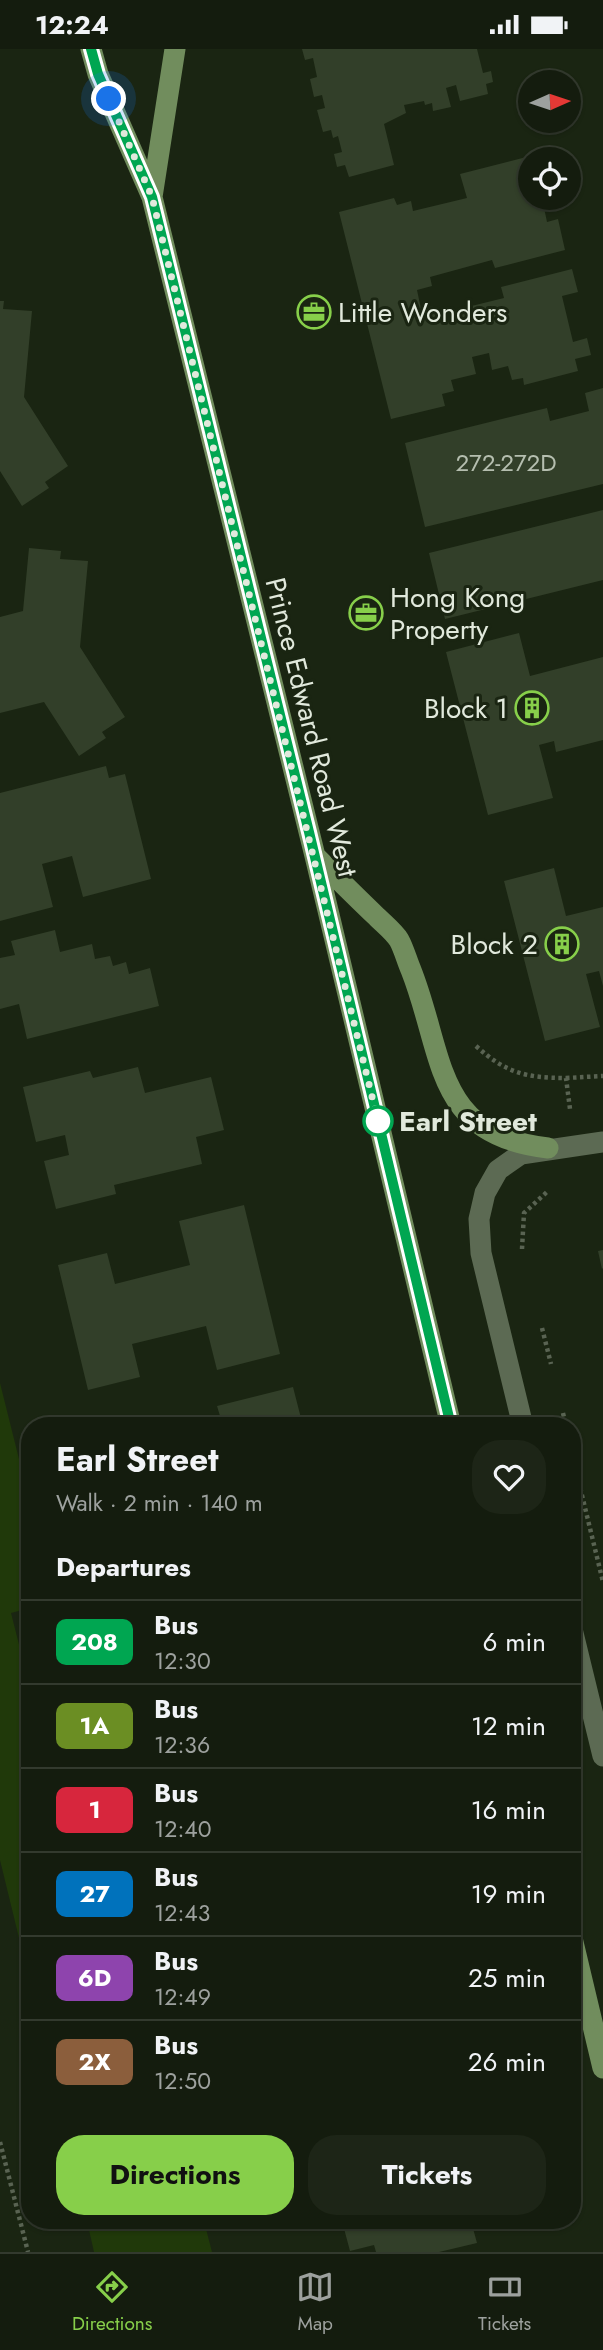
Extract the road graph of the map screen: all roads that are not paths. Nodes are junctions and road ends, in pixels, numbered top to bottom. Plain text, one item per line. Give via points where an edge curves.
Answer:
1 (91, 49) edge
2 (175, 49) edge
3 (152, 197) junction
4 (315, 856) junction
5 (603, 1142) edge
6 (548, 1148) junction
7 (449, 1417) edge
8 (521, 1417) edge
9 (581, 1666) edge
10 (603, 1756) edge
11 (581, 1976) edge
12 (603, 2068) edge

1 - 3 main road, Prince Edward Road West
2 - 3 main road
3 - 4 main road, Prince Edward Road West
4 - 6 main road via 399,939 420,992 443,1075 457,1104 499,1137
4 - 7 main road, Prince Edward Road West
5 - 6 street
6 - 8 street via 521,1154 498,1170 485,1193 479,1219 481,1252
9 - 10 street
11 - 12 main road

